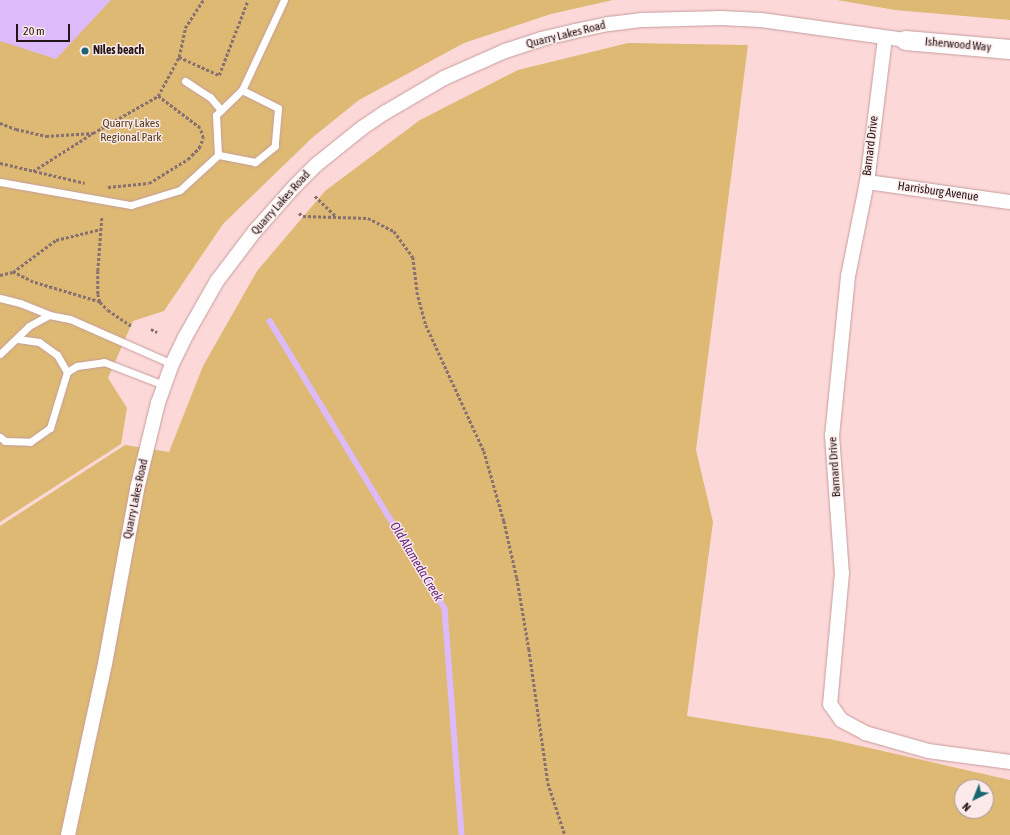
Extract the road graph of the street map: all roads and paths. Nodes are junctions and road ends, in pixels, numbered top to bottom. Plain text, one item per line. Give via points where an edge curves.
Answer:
1 (203, 0) edge
2 (248, 0) edge
3 (284, 0) edge
4 (885, 38) junction
5 (905, 40) joint
6 (1010, 49) edge
7 (179, 58) junction
8 (185, 81) dead end
9 (242, 90) junction
10 (158, 96) junction
11 (221, 110) junction
12 (0, 123) edge
13 (93, 133) junction
14 (218, 155) junction
15 (0, 163) edge
16 (33, 171) junction
17 (0, 182) edge
18 (867, 182) junction
19 (92, 184) dead end
20 (106, 190) dead end
21 (315, 196) dead end
22 (1010, 202) edge
23 (299, 213) dead end
24 (336, 216) junction
25 (102, 218) dead end
26 (101, 229) junction
27 (13, 272) junction
28 (0, 275) edge
29 (0, 298) edge
30 (100, 302) junction
31 (49, 314) junction
32 (132, 326) dead end
33 (150, 329) dead end
34 (157, 332) dead end
35 (18, 339) junction
36 (0, 354) edge
37 (172, 364) junction
38 (67, 372) junction
39 (164, 385) junction
40 (0, 437) edge
41 (1010, 762) edge
42 (68, 835) edge
43 (565, 835) edge

1 - 7 path via 186,28
2 - 7 path via 219,75
3 - 9 lane
4 - 5 street, Quarry Lakes Road
4 - 18 street, Barnard Drive
4 - 37 street, Quarry Lakes Road via 745,19 643,20 609,24 541,39 474,63 386,112 338,146 295,186 255,230 217,281
5 - 6 street, Isherwood Way
7 - 10 path
8 - 11 lane via 210,97
9 - 11 lane
9 - 14 lane via 278,108 275,146 255,162
10 - 13 path
10 - 20 path via 200,128 203,138 199,148 188,159 149,183 106,187
11 - 14 lane via 216,115
12 - 13 path via 46,136
13 - 16 path
14 - 17 lane via 180,190 131,205
15 - 16 path
16 - 19 path
18 - 22 street, Harrisburg Avenue
18 - 41 street, Barnard Drive via 848,276 832,435 842,573 830,704 842,720 865,734 928,751
21 - 24 path
23 - 24 path via 303,216
24 - 43 path via 368,218 394,231 413,257 417,292 426,325 484,451 504,521 525,625 548,783
25 - 26 path
26 - 27 path via 56,240
26 - 30 path via 98,271
27 - 28 path
27 - 30 path via 33,282
29 - 31 lane
30 - 32 path
31 - 35 lane via 29,326
31 - 37 lane via 70,319
33 - 34 path
35 - 36 lane
35 - 38 lane via 39,342 56,355
37 - 39 street, Quarry Lakes Road
38 - 39 lane via 77,366 104,362
38 - 40 lane via 50,428 30,442 5,441
39 - 42 street, Quarry Lakes Road via 137,489 105,664

